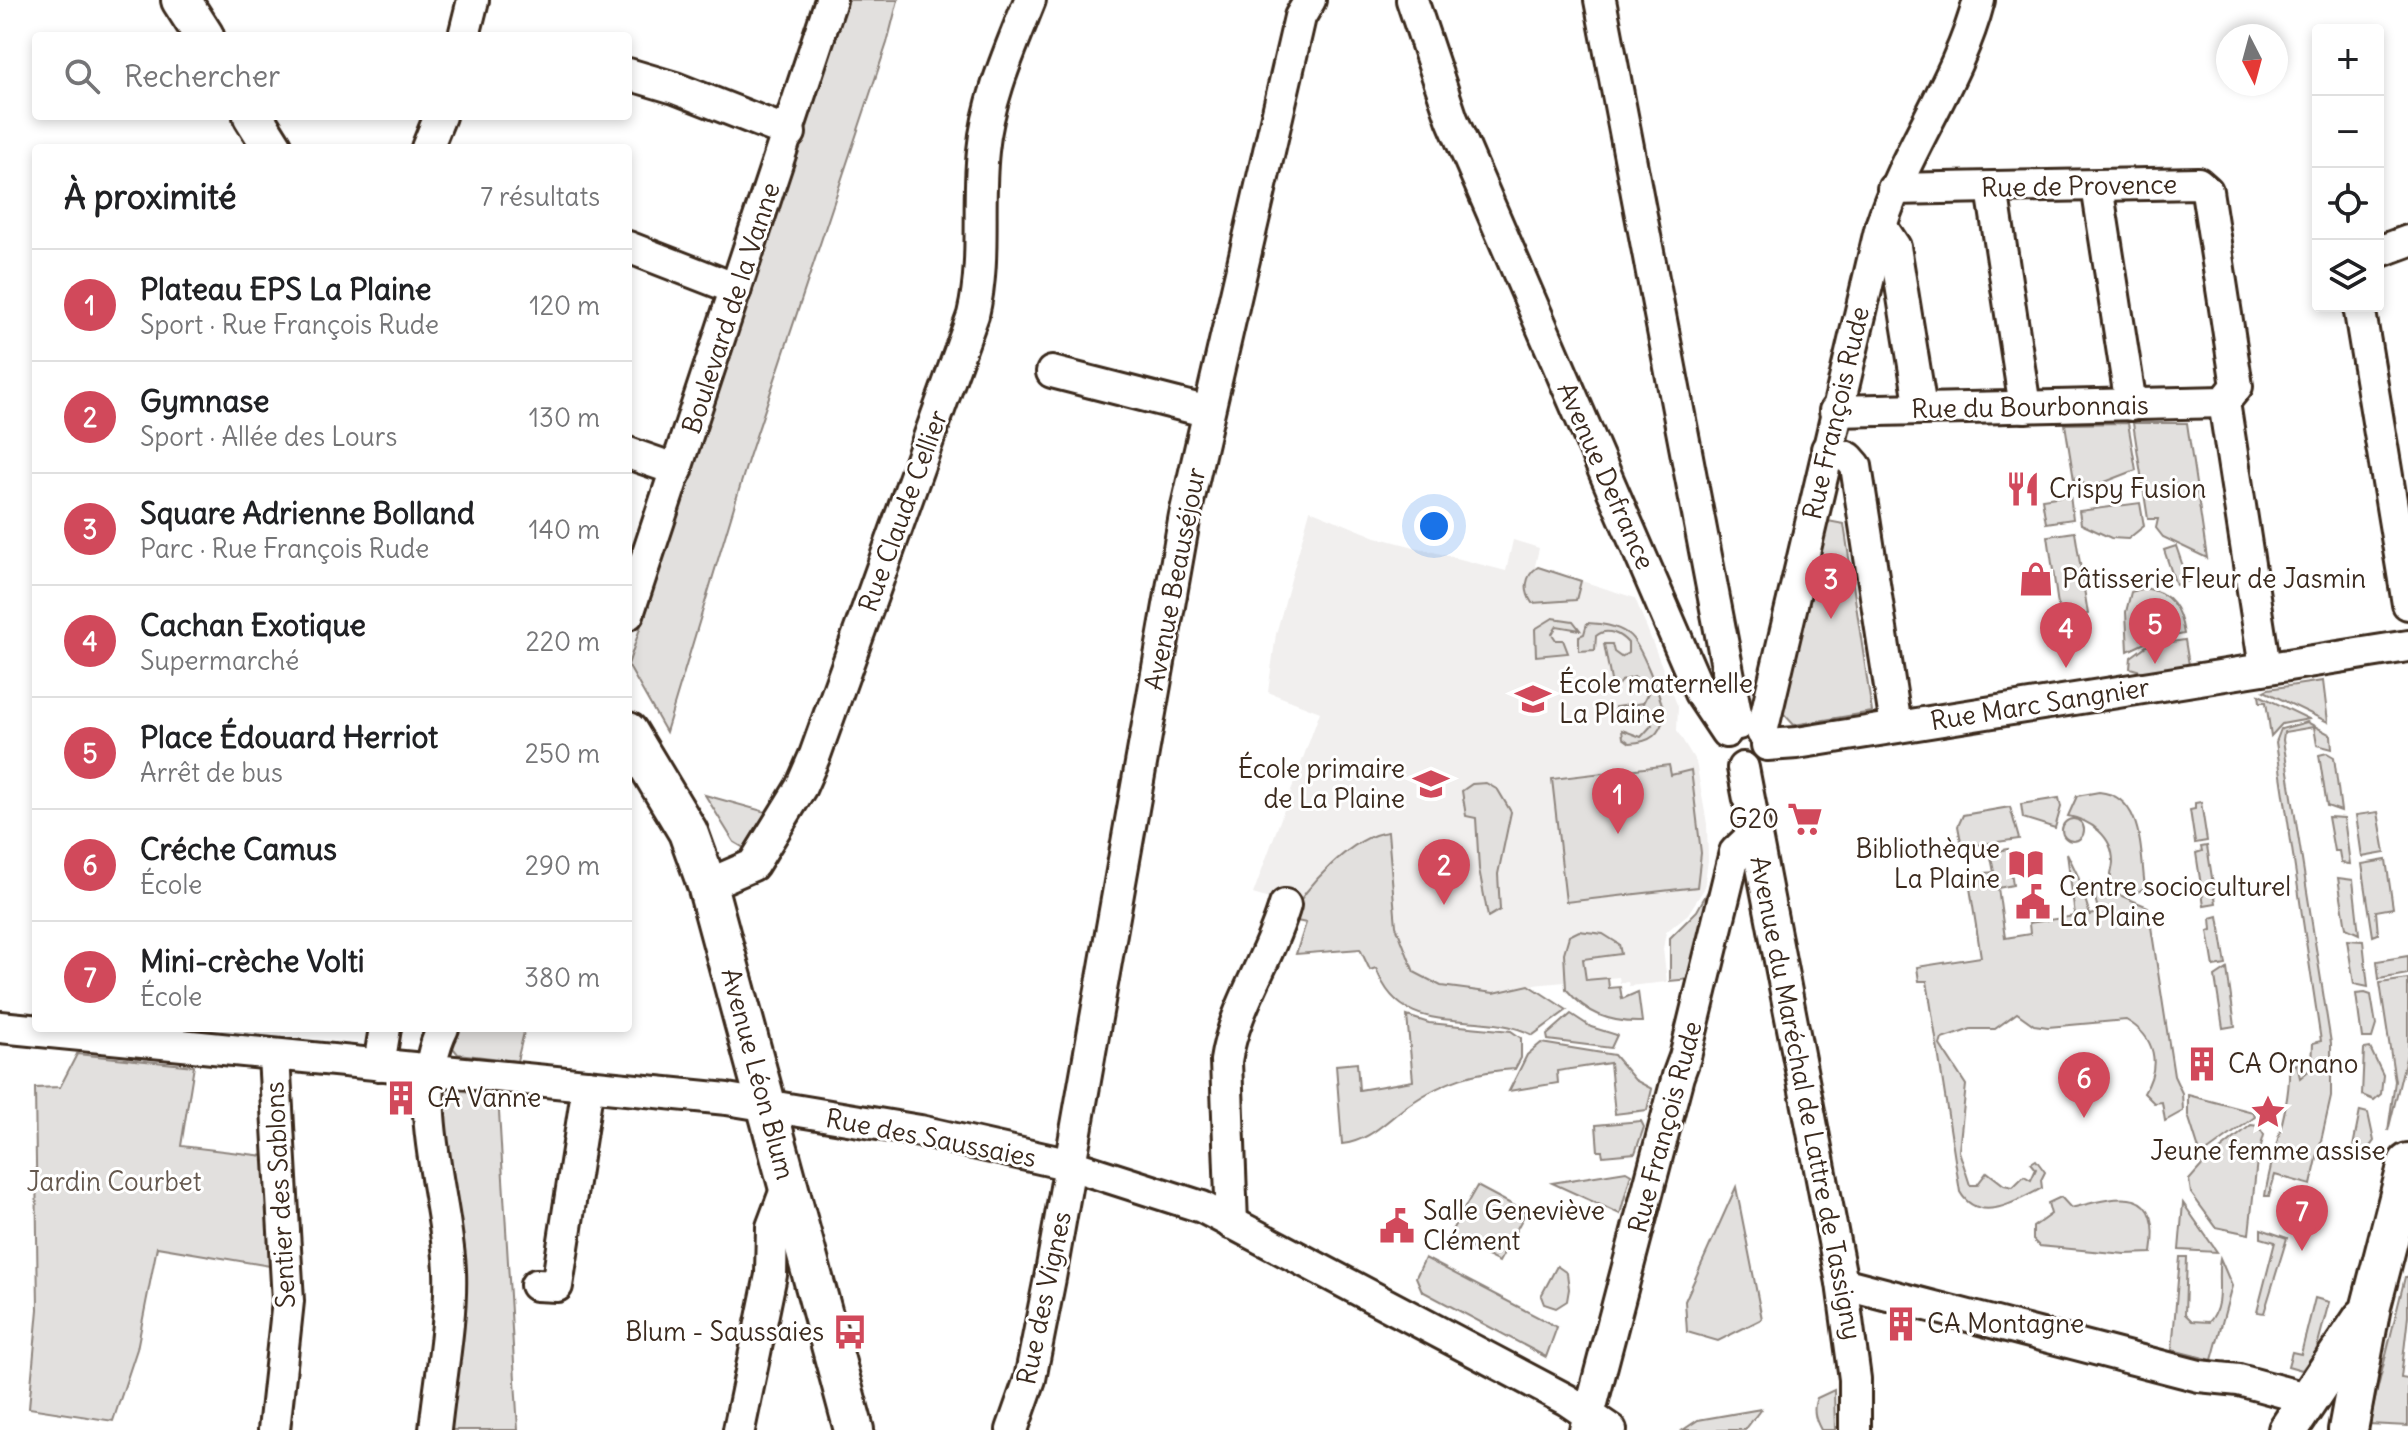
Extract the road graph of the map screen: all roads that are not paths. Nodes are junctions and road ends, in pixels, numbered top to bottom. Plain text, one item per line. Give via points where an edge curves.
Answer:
1 (181, 0) edge
2 (473, 0) edge
3 (831, 0) edge
4 (1030, 0) edge
5 (1310, 0) edge
6 (1412, 0) edge
7 (1600, 0) edge
8 (1979, 0) edge
9 (201, 32) edge
10 (465, 32) edge
11 (632, 75) edge
12 (438, 120) edge
13 (790, 133) junction
14 (429, 144) edge
15 (2097, 186) junction
16 (1992, 188) junction
17 (1893, 189) junction
18 (1881, 226) junction
19 (2408, 241) edge
20 (632, 249) edge
21 (2384, 250) edge
22 (736, 289) junction
23 (2360, 312) edge
24 (1052, 372) dead end
25 (2224, 402) junction
26 (2131, 405) junction
27 (2025, 407) junction
28 (1197, 409) dead end
29 (1921, 409) junction
30 (1835, 411) junction
31 (1827, 449) junction
32 (632, 454) edge
33 (677, 470) junction
34 (632, 602) edge
35 (2408, 604) edge
36 (2408, 646) edge
37 (2265, 668) junction
38 (1896, 726) junction
39 (1748, 733) junction
40 (632, 739) edge
41 (1756, 832) junction
42 (707, 885) junction
43 (1285, 905) dead end
44 (0, 1027) edge
45 (32, 1029) edge
46 (95, 1032) edge
47 (384, 1032) edge
48 (442, 1032) edge
49 (208, 1038) edge
50 (274, 1056) junction
51 (379, 1065) junction
52 (429, 1070) junction
53 (588, 1085) junction
54 (768, 1106) junction
55 (2408, 1163) edge
56 (1071, 1165) junction
57 (788, 1184) junction
58 (1232, 1224) junction
59 (811, 1267) junction
60 (771, 1275) junction
61 (1842, 1283) junction
62 (536, 1285) dead end
63 (2371, 1306) junction
64 (2351, 1418) edge
65 (2295, 1419) edge
66 (1595, 1425) edge
67 (274, 1430) edge
68 (435, 1430) edge
69 (739, 1430) edge
70 (854, 1430) edge
71 (1012, 1430) edge
72 (1855, 1430) edge

1 - 9 main road
2 - 10 street
3 - 13 street, Boulevard de la Vanne
4 - 42 street, Rue Claude Cellier via 997,89 983,148 981,277 943,403 807,774 753,865
5 - 56 street, Avenue Beauséjour via 1300,17 1265,160 1185,515
6 - 39 street, Avenue Defrance via 1452,119 1700,693
7 - 39 street
8 - 17 street, Rue François Rude
11 - 13 street
12 - 14 street
13 - 22 street, Boulevard de la Vanne
15 - 16 street, Rue de Provence
15 - 25 street, Rue de Provence via 2198,183 2207,191 2237,386
15 - 26 street
16 - 17 street, Rue de Provence
16 - 27 street
17 - 18 street, Rue François Rude
18 - 29 street via 1895,247
18 - 30 street, Rue François Rude
19 - 21 street
20 - 22 street
22 - 33 street, Boulevard de la Vanne
23 - 35 street
24 - 28 street
25 - 26 street, Rue du Bourbonnais
25 - 37 street, Rue de Provence
26 - 27 street, Rue du Bourbonnais
27 - 29 street, Rue du Bourbonnais
29 - 30 street, Rue du Bourbonnais
30 - 31 street, Rue François Rude
31 - 38 street via 1856,466
31 - 39 street, Rue François Rude
32 - 33 street
33 - 34 street, Boulevard de la Vanne
36 - 37 street, Rue Marc Sangnier
37 - 38 street, Rue Marc Sangnier
38 - 39 street, Rue Marc Sangnier
39 - 41 street, Avenue du Maréchal de Lattre de Tassigny via 1722,752 1743,768
40 - 42 main road, Avenue Léon Blum via 688,832
41 - 61 street, Avenue du Maréchal de Lattre de Tassigny
41 - 66 street, Rue François Rude via 1735,852
42 - 54 main road, Avenue Léon Blum
43 - 58 street via 1229,1040
44 - 45 street, Rue des Saussaies
46 - 49 street, Rue des Saussaies
47 - 51 street
48 - 52 street
49 - 50 street, Rue des Saussaies
50 - 51 street, Rue des Saussaies
50 - 67 street, Sentier des Sablons via 288,1301
51 - 52 street, Rue des Saussaies
52 - 53 street, Rue des Saussaies
52 - 68 street via 450,1272
53 - 54 street, Rue des Saussaies
53 - 62 street via 557,1286
54 - 56 street, Rue des Saussaies via 920,1131
54 - 57 main road, Avenue Léon Blum
55 - 63 main road
56 - 58 street, Rue des Saussaies via 1202,1207
56 - 71 street, Rue des Vignes via 1030,1379
57 - 59 main road, Avenue Léon Blum
57 - 60 street via 772,1227
58 - 66 street, Rue des Saussaies
59 - 60 street
59 - 70 main road, Avenue Léon Blum
60 - 69 street
61 - 65 street via 2199,1376 2239,1380
61 - 72 street, Avenue du Maréchal de Lattre de Tassigny via 1854,1368
63 - 64 main road
63 - 65 main road
64 - 65 main road via 2320,1410

